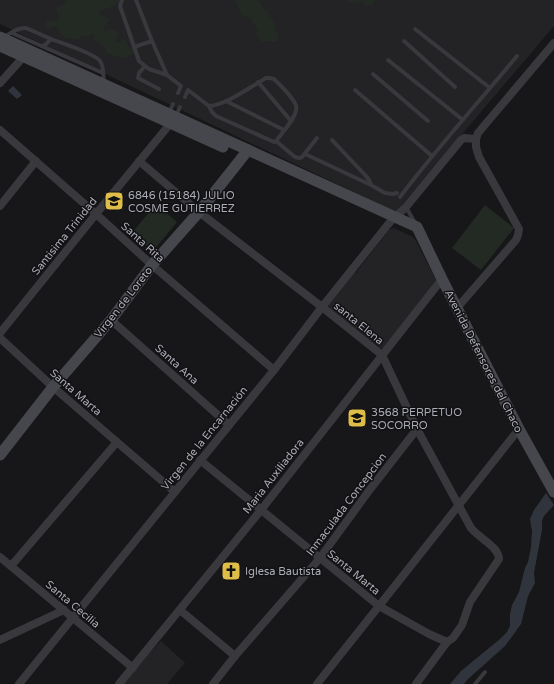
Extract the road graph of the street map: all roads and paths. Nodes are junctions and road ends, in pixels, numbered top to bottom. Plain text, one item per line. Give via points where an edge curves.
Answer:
1 (122, 0) edge
2 (136, 0) edge
3 (415, 29) dead end
4 (3, 39) edge
5 (51, 39) junction
6 (152, 41) junction
7 (404, 41) dead end
8 (554, 43) edge
9 (134, 47) junction
10 (32, 51) junction
11 (517, 56) dead end
12 (388, 60) dead end
13 (145, 66) junction
14 (373, 74) dead end
15 (168, 76) junction
16 (104, 79) junction
17 (258, 82) junction
18 (0, 83) edge
19 (181, 86) junction
20 (455, 87) dead end
21 (490, 88) junction
22 (159, 89) dead end
23 (188, 90) junction
24 (355, 90) dead end
25 (178, 93) dead end
26 (184, 97) dead end
27 (226, 101) junction
28 (209, 106) junction
29 (174, 113) junction
30 (463, 120) junction
31 (291, 121) junction
32 (428, 121) dead end
33 (0, 130) edge
34 (284, 130) junction
35 (317, 138) dead end
36 (476, 139) junction
37 (332, 140) dead end
38 (276, 141) junction
39 (246, 153) junction
40 (304, 154) junction
41 (432, 156) junction
42 (36, 161) junction
43 (139, 161) junction
44 (371, 185) junction
45 (397, 193) dead end
46 (400, 196) dead end
47 (0, 206) edge
48 (406, 206) junction
49 (198, 212) junction
50 (96, 214) junction
51 (393, 219) junction
52 (417, 227) junction
53 (427, 247) junction
54 (152, 265) junction
55 (442, 279) junction
56 (322, 307) junction
57 (457, 308) junction
58 (111, 320) junction
59 (0, 332) edge
60 (0, 338) edge
61 (382, 355) junction
62 (274, 370) junction
63 (53, 387) junction
64 (229, 425) junction
65 (417, 429) junction
66 (519, 429) junction
67 (117, 442) junction
68 (0, 455) edge
69 (200, 460) junction
70 (552, 489) edge
71 (175, 492) junction
72 (458, 505) junction
73 (261, 510) junction
74 (0, 557) edge
75 (320, 558) junction
76 (11, 566) junction
77 (379, 606) junction
78 (64, 610) junction
79 (180, 610) junction
80 (73, 618) junction
81 (0, 640) edge
82 (447, 642) junction
83 (235, 656) junction
84 (133, 668) junction
85 (485, 672) dead end
86 (19, 684) edge
87 (120, 684) edge
88 (213, 684) edge
89 (317, 684) edge
90 (416, 684) edge
91 (475, 684) edge

1 - 9 lane via 120,6
2 - 6 lane
3 - 21 lane
4 - 5 lane via 20,28 26,28
4 - 10 main road
5 - 10 lane
5 - 16 lane via 96,58 101,63
6 - 9 lane
6 - 15 lane
7 - 20 lane
8 - 36 street
9 - 13 lane via 139,60
10 - 16 main road
10 - 18 street
10 - 29 main road
11 - 21 lane
12 - 30 lane
13 - 15 lane
13 - 22 lane via 138,78
14 - 32 lane
15 - 19 lane
16 - 29 main road
17 - 27 lane
17 - 31 lane
17 - 31 lane via 266,78 274,79 294,101 297,111
19 - 23 lane
19 - 25 lane
21 - 30 lane
23 - 26 lane
23 - 28 lane
24 - 41 lane
27 - 28 lane
27 - 34 lane
28 - 38 lane via 216,116
29 - 39 main road
29 - 43 street, Santisima Trinidad
30 - 41 lane
31 - 34 lane
33 - 42 street, Santa Rita
34 - 38 lane
35 - 40 lane
36 - 48 street, Virgen de la Encarnación via 461,140
36 - 57 street via 479,157 519,230 516,240
37 - 44 lane via 366,176
38 - 40 lane via 295,157 300,158
39 - 49 main road, Virgen de Loreto
39 - 51 main road
40 - 44 lane
41 - 46 lane
42 - 47 street
42 - 50 street, Santa Rita
43 - 49 street, santa Elena
43 - 50 street, Santisima Trinidad
44 - 45 lane via 385,193
48 - 51 street, Virgen de la Encarnación
48 - 52 lane
49 - 54 main road, Virgen de Loreto
49 - 56 street, santa Elena
50 - 54 street, Santa Rita
50 - 59 street, Santisima Trinidad
51 - 52 main road
51 - 53 main road via 415,234
51 - 56 street, Virgen de la Encarnación
52 - 53 main road, Avenida Defensores del Chaco
53 - 55 main road, Avenida Defensores del Chaco
54 - 58 main road, Virgen de Loreto
54 - 62 street, Santa Rita
55 - 57 main road, Avenida Defensores del Chaco
55 - 61 street, Maria Auxiliadora
56 - 61 street, santa Elena
56 - 62 street, Virgen de la Encarnación
57 - 66 main road, Avenida Defensores del Chaco
58 - 63 main road, Virgen de Loreto
58 - 64 street, Santa Ana
60 - 63 street, Santa Marta
61 - 65 street, santa Elena
61 - 73 street, Maria Auxiliadora
62 - 64 street, Virgen de la Encarnación
63 - 67 street, Santa Marta
63 - 68 main road, Virgen de Loreto
64 - 69 street, Virgen de la Encarnación
65 - 72 street, santa Elena
65 - 75 street, Inmaculada Concepcion
66 - 70 main road, Avenida Defensores del Chaco
66 - 72 street
67 - 71 street, Santa Marta
67 - 76 street
69 - 71 street, Virgen de la Encarnación
69 - 73 street, Santa Marta
71 - 80 street, Virgen de la Encarnación
72 - 77 street
72 - 82 street, santa Elena via 471,528 496,551 499,559 470,602 462,625
73 - 75 street, Santa Marta
73 - 79 street, Maria Auxiliadora
74 - 76 street, Santa Cecilia
75 - 77 street, Santa Marta
75 - 83 street, Inmaculada Concepcion
76 - 78 street, Santa Cecilia
77 - 82 street, Santa Marta
77 - 89 street
78 - 80 street, Santa Cecilia
78 - 81 street
79 - 83 street
79 - 84 street, Maria Auxiliadora
80 - 84 street, Santa Cecilia
80 - 86 street, Virgen de la Encarnación
82 - 90 street
83 - 88 street, Inmaculada Concepcion
84 - 87 street, Maria Auxiliadora
85 - 91 lane

